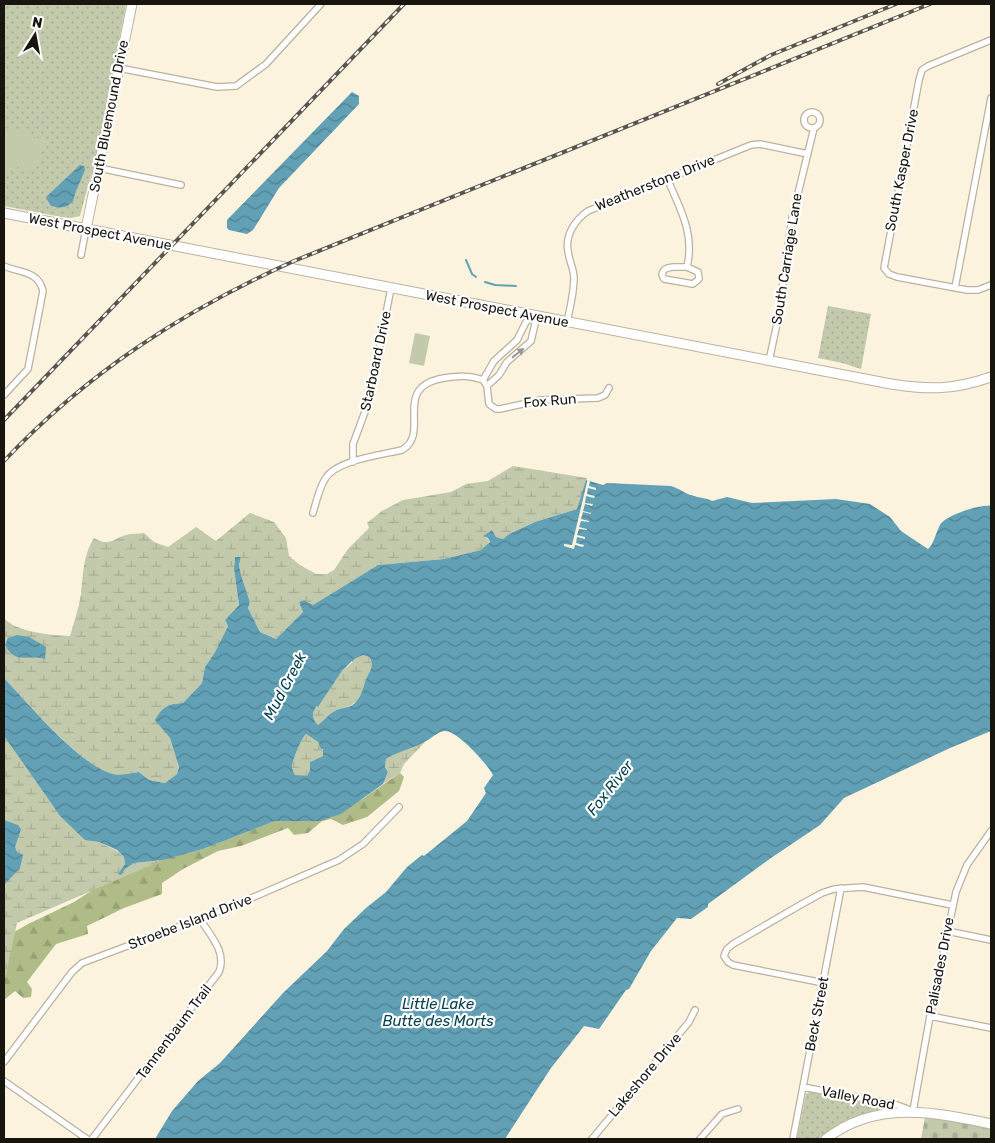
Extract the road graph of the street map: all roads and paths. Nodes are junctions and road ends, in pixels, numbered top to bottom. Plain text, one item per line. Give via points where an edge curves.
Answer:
1 (132, 4) edge
2 (321, 4) edge
3 (991, 40) edge
4 (119, 68) junction
5 (991, 98) edge
6 (814, 128) dead end
7 (808, 154) junction
8 (99, 168) junction
9 (667, 178) junction
10 (181, 185) dead end
11 (4, 213) edge
12 (86, 229) junction
13 (81, 255) dead end
14 (4, 266) edge
15 (687, 267) junction
16 (991, 285) edge
17 (391, 288) junction
18 (955, 288) junction
19 (532, 315) junction
20 (567, 322) junction
21 (769, 361) junction
22 (991, 378) edge
23 (483, 380) junction
24 (487, 386) junction
25 (609, 388) dead end
26 (4, 395) edge
27 (353, 462) junction
28 (313, 513) dead end
29 (399, 806) dead end
30 (991, 831) edge
31 (841, 888) junction
32 (952, 905) junction
33 (200, 919) junction
34 (947, 931) junction
35 (991, 940) edge
36 (824, 983) junction
37 (695, 1010) dead end
38 (930, 1016) junction
39 (991, 1028) edge
40 (4, 1062) edge
41 (4, 1081) edge
42 (803, 1086) junction
43 (738, 1109) dead end
44 (913, 1111) junction
45 (991, 1124) edge
46 (88, 1139) edge
47 (92, 1139) edge
48 (592, 1139) edge
49 (700, 1139) edge
50 (793, 1139) edge
51 (826, 1139) edge

1 - 4 main road, South Bluemound Drive
2 - 4 street via 266,64 236,86 217,88
3 - 18 street, South Kasper Drive via 922,70 886,254 885,271 889,274
4 - 8 main road, South Bluemound Drive
5 - 18 street
6 - 7 street, South Carriage Lane
7 - 9 street, Weatherstone Drive via 755,144
7 - 21 street, South Carriage Lane via 792,218
8 - 10 street
8 - 12 main road, South Bluemound Drive
9 - 15 street via 688,228
9 - 20 street, Weatherstone Drive via 588,211 574,223 567,245 574,277
11 - 12 main road, West Prospect Avenue
12 - 13 street
12 - 17 main road, West Prospect Avenue
14 - 26 street via 35,276 42,290 28,369
15 - 15 street via 667,268 663,276 667,280 696,283 698,272
16 - 18 street via 973,291
17 - 19 main road, West Prospect Avenue
17 - 27 street, Starboard Drive via 369,401 353,444
19 - 20 main road, West Prospect Avenue
19 - 23 street via 517,340 494,361
24 -> 19 street via 531,341 535,324
20 - 21 main road, West Prospect Avenue
21 - 22 main road, West Prospect Avenue via 925,389 956,387
23 - 24 street, Fox Run
23 - 27 street via 460,376 425,384 415,398 413,435 408,446
24 - 25 street, Fox Run via 489,404 496,409 530,401 598,398
27 - 28 street via 334,469 325,478
29 - 33 street, Stroebe Island Drive via 348,856
30 - 32 street, Palisades Drive via 962,873
31 - 32 street via 864,887
31 - 36 street, Beck Street
31 - 36 street via 822,893 733,944 726,952 725,959 733,965
32 - 34 street, Palisades Drive
33 - 40 street, Stroebe Island Drive via 82,962
33 - 47 street, Tannenbaum Trail via 221,954 222,966
34 - 35 street
34 - 38 street, Palisades Drive
36 - 42 street, Beck Street
37 - 48 street, Lakeshore Drive via 689,1022
38 - 39 street
38 - 44 street, Palisades Drive
41 - 46 street
42 - 44 street, Valley Road
42 - 50 street, Beck Street
43 - 49 street via 722,1114
44 - 45 main road, Valley Road
44 - 51 main road, Valley Road via 863,1119

